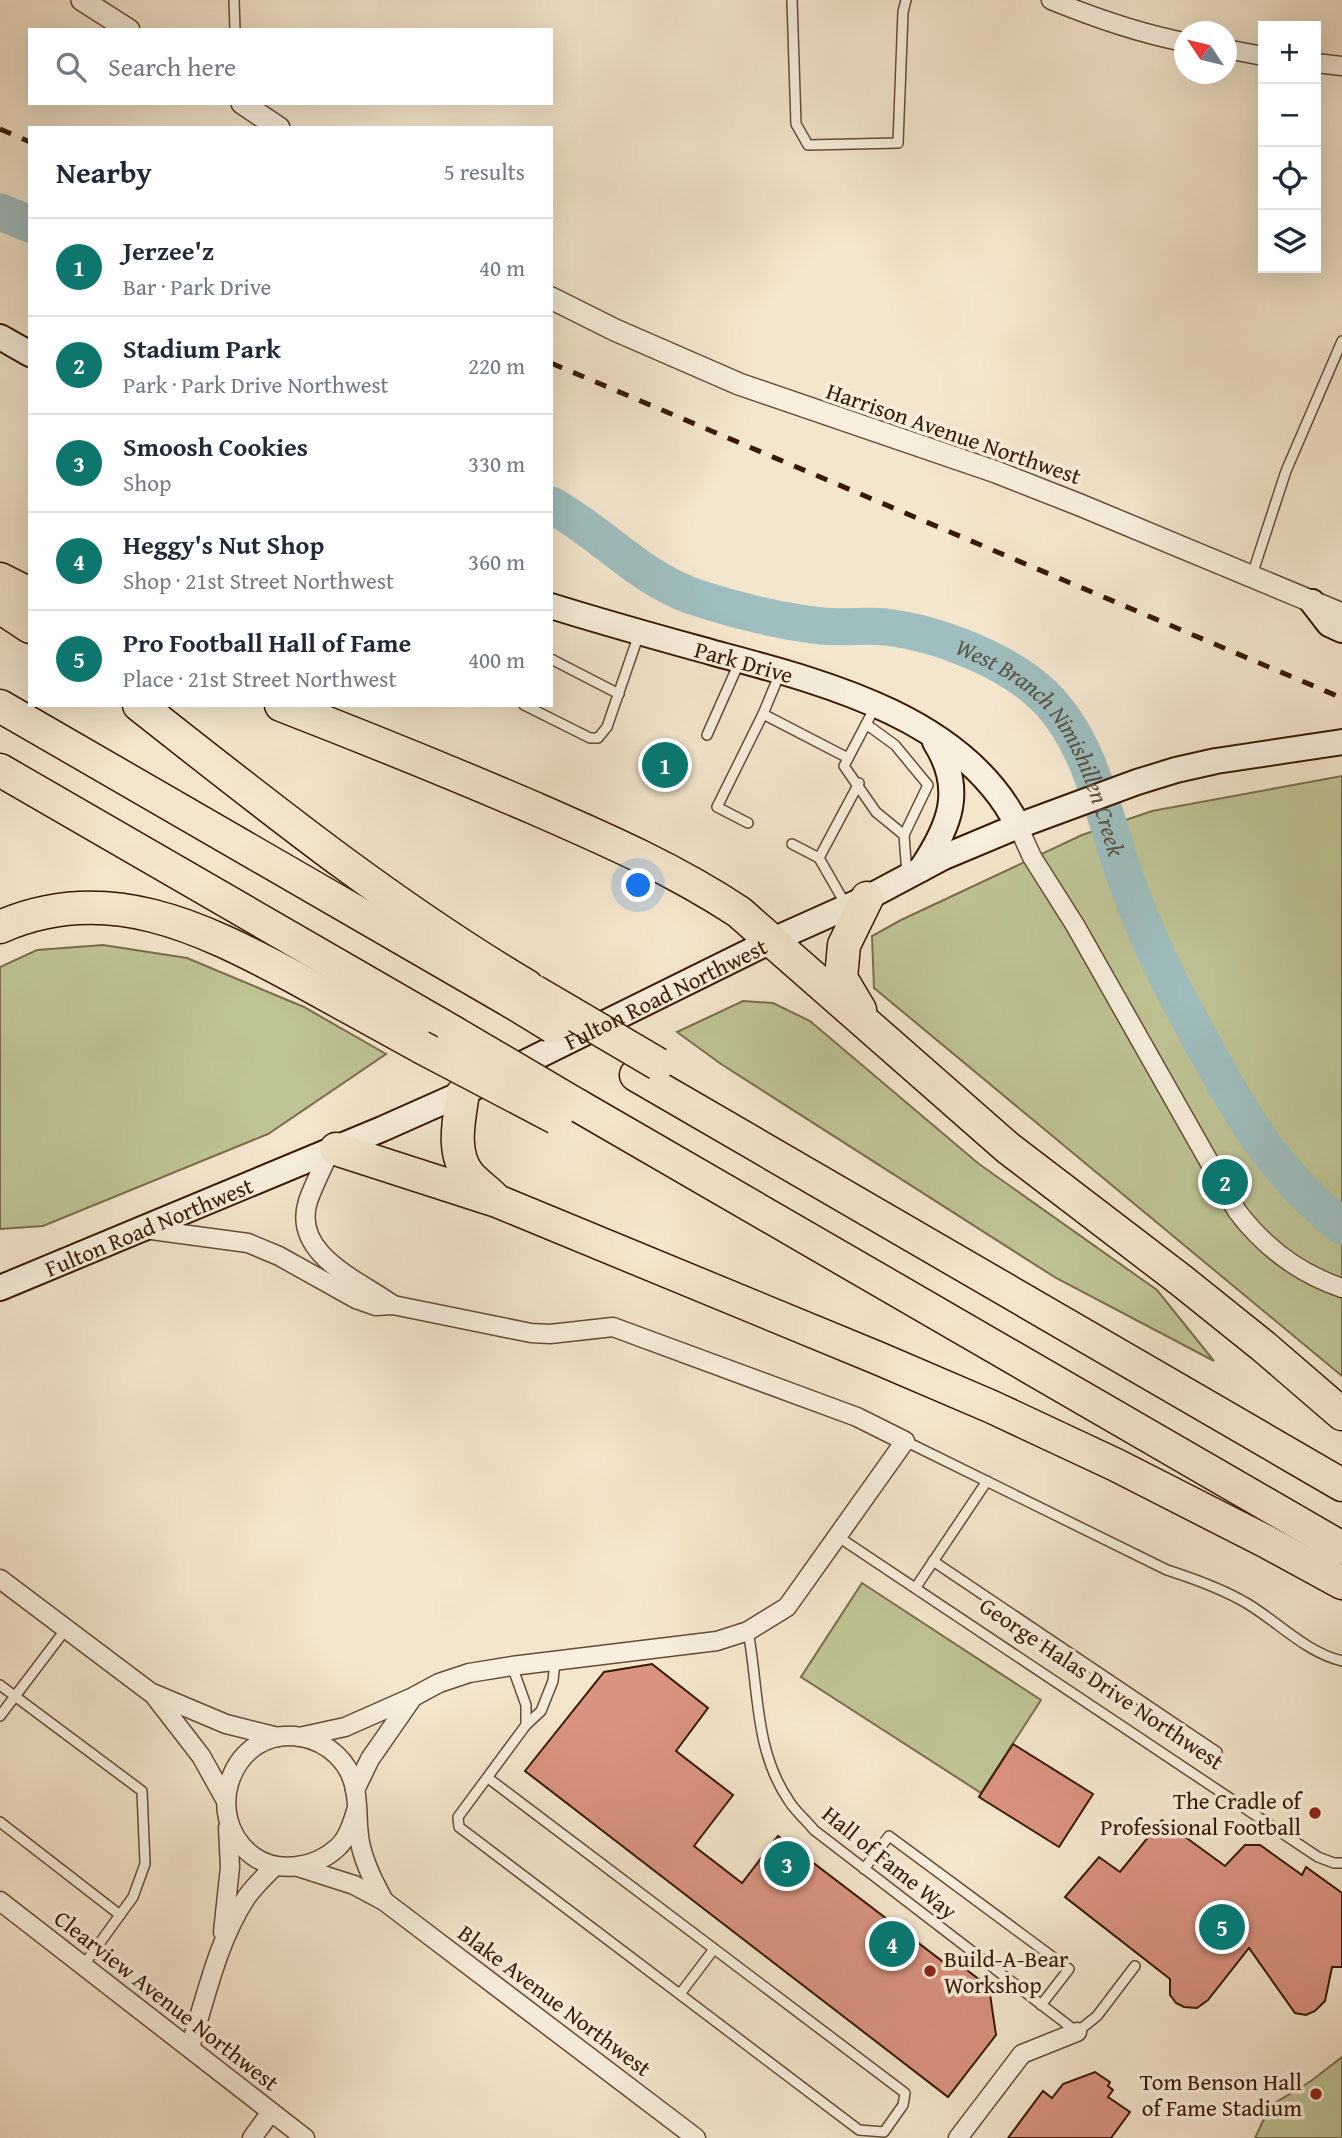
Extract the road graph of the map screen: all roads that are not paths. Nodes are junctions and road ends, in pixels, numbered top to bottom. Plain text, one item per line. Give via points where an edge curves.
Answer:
1 (82, 0) edge
2 (234, 0) edge
3 (792, 0) edge
4 (906, 0) edge
5 (1051, 0) edge
6 (126, 28) edge
7 (235, 28) edge
8 (1174, 39) edge
9 (1237, 51) edge
10 (1258, 55) edge
11 (1321, 64) edge
12 (1342, 66) edge
13 (245, 105) edge
14 (276, 126) edge
15 (553, 299) edge
16 (0, 337) edge
17 (1342, 341) edge
18 (28, 353) edge
19 (1252, 576) junction
20 (0, 579) edge
21 (28, 593) edge
22 (1312, 602) junction
23 (0, 607) edge
24 (553, 607) edge
25 (1342, 614) edge
26 (28, 626) edge
27 (1342, 630) edge
28 (640, 632) junction
29 (553, 660) edge
30 (741, 660) junction
31 (781, 671) junction
32 (619, 694) junction
33 (0, 706) edge
34 (142, 707) edge
35 (286, 707) edge
36 (528, 707) edge
37 (763, 714) junction
38 (871, 714) junction
39 (707, 735) dead end
40 (931, 735) junction
41 (1342, 742) edge
42 (848, 758) junction
43 (909, 761) junction
44 (0, 770) edge
45 (903, 771) dead end
46 (859, 783) junction
47 (748, 822) dead end
48 (1029, 822) junction
49 (904, 835) junction
50 (792, 844) dead end
51 (819, 858) junction
52 (914, 874) junction
53 (857, 902) junction
54 (0, 927) edge
55 (772, 940) junction
56 (523, 997) junction
57 (867, 1023) junction
58 (463, 1093) junction
59 (567, 1111) junction
60 (333, 1150) junction
61 (497, 1201) junction
62 (144, 1229) junction
63 (315, 1245) junction
64 (298, 1267) junction
65 (0, 1288) edge
66 (1342, 1288) edge
67 (393, 1305) junction
68 (1342, 1414) edge
69 (905, 1441) junction
70 (987, 1481) junction
71 (1342, 1485) edge
72 (837, 1536) junction
73 (1342, 1548) edge
74 (933, 1561) junction
75 (0, 1579) edge
76 (1342, 1583) edge
77 (916, 1587) junction
78 (66, 1629) junction
79 (748, 1631) junction
80 (555, 1661) junction
81 (1342, 1661) edge
82 (512, 1666) junction
83 (0, 1685) edge
84 (150, 1692) junction
85 (15, 1696) junction
86 (413, 1698) junction
87 (0, 1716) edge
88 (526, 1725) junction
89 (278, 1737) junction
90 (299, 1737) junction
91 (1217, 1752) dead end
92 (488, 1777) junction
93 (355, 1790) junction
94 (225, 1799) junction
95 (356, 1811) junction
96 (228, 1821) junction
97 (0, 1822) edge
98 (1342, 1863) edge
99 (275, 1866) junction
100 (298, 1867) junction
101 (864, 1869) junction
102 (0, 1901) edge
103 (384, 1901) junction
104 (120, 1915) junction
105 (714, 1949) junction
106 (221, 1950) junction
107 (83, 1966) junction
108 (1135, 1966) dead end
109 (680, 1994) junction
110 (1041, 2005) junction
111 (1077, 2032) junction
112 (190, 2048) junction
113 (271, 2112) junction
114 (252, 2138) edge
115 (305, 2138) edge
116 (696, 2138) edge
117 (958, 2138) edge

1 - 6 street
2 - 7 lane
3 - 4 lane via 796,124 808,145 898,143
5 - 8 street
9 - 10 street
11 - 12 street
13 - 14 street
15 - 19 street, Harrison Avenue Northwest via 739,384 996,472
16 - 18 main road
17 - 19 lane via 1286,471
19 - 22 street, Harrison Avenue Northwest
20 - 21 highway
22 - 25 street, Harrison Avenue Northwest
22 - 27 main road via 1329,624
23 - 26 highway
24 - 28 main road, Park Drive
28 - 30 main road, Park Drive
28 - 32 lane
29 - 32 lane
30 - 31 main road, Park Drive
30 - 39 lane
31 - 37 lane
31 - 38 main road, Park Drive via 850,693
32 - 36 lane via 598,738
33 - 56 highway
34 - 56 highway
35 - 55 highway via 615,843 696,884
37 - 42 lane
37 - 47 lane via 717,807
38 - 40 main road, Park Drive
38 - 42 lane
38 - 43 lane via 885,741
40 - 48 main road, Park Drive via 969,762
40 - 52 main road via 945,757 953,791 942,833
41 - 48 main road, Fulton Road Northwest via 1216,761 1137,782
42 - 46 lane via 844,766
43 - 45 lane
43 - 49 lane via 928,785
44 - 59 highway, bridge via 453,1032
46 - 49 lane
46 - 51 lane
48 - 52 main road, Fulton Road Northwest
48 - 66 street via 1035,862 1222,1186 1255,1234 1285,1260
49 - 52 lane
50 - 51 lane
51 - 53 lane
52 - 53 main road, Fulton Road Northwest
53 - 55 main road, Fulton Road Northwest
53 - 57 highway via 844,944 841,978
54 - 59 highway, bridge via 45,911 78,908 108,908 168,919 225,941 421,1047
55 - 57 highway
55 - 58 main road, Fulton Road Northwest
56 - 71 highway, bridge via 874,1214
57 - 68 highway via 1008,1148 1264,1346
58 - 60 main road, Fulton Road Northwest
58 - 61 highway via 459,1148 467,1173
59 - 73 highway via 841,1258
60 - 61 highway
60 - 62 main road, Fulton Road Northwest
60 - 63 street via 308,1202 307,1226
61 - 76 highway via 992,1407 1116,1465
62 - 64 street via 237,1240
62 - 65 main road, Fulton Road Northwest
63 - 64 street
63 - 67 street via 344,1274
64 - 67 street via 356,1299 376,1306
67 - 69 street via 531,1333 613,1327 857,1417
69 - 70 lane
69 - 72 street
70 - 74 lane
70 - 81 lane via 1167,1570 1207,1583 1248,1604 1324,1655
72 - 77 lane, George Halas Drive Northwest
72 - 79 street via 787,1607
74 - 77 lane
74 - 91 lane
75 - 78 street
77 - 98 lane, George Halas Drive Northwest via 1318,1857
78 - 84 street
78 - 85 lane
79 - 80 street via 717,1641
79 - 101 lane, Hall of Fame Way via 761,1735 772,1770 789,1802 814,1830
80 - 82 street
80 - 88 lane via 541,1711
82 - 86 street via 469,1673
82 - 88 lane via 526,1704
83 - 85 lane
84 - 89 street via 226,1724
84 - 94 street via 201,1756
85 - 87 lane
85 - 104 lane via 142,1791 145,1864 133,1897
86 - 90 street via 345,1727
86 - 93 street via 370,1759
88 - 92 lane
89 - 90 street
89 - 94 street via 242,1757 230,1776
90 - 93 street via 319,1742 336,1754
92 - 105 lane
92 - 109 lane via 458,1817 459,1827
93 - 95 street
94 - 96 street
95 - 100 street via 338,1847 320,1861
95 - 103 street, Blake Avenue Northwest via 361,1846
96 - 99 street via 238,1841 254,1857
96 - 106 street via 230,1867
97 - 104 lane
99 - 100 street
99 - 106 street via 247,1897
100 - 103 street, Blake Avenue Northwest via 354,1885
101 - 110 lane, Hall of Fame Way
101 - 110 lane via 889,1836 1069,1969
102 - 107 street, Clearview Avenue Northwest
103 - 116 street, Blake Avenue Northwest
104 - 107 lane
105 - 109 lane
105 - 109 lane via 905,2093 903,2105 884,2132 859,2130
106 - 112 street
107 - 112 street, Clearview Avenue Northwest
108 - 111 lane via 1097,2016
110 - 111 lane, Hall of Fame Way
111 - 117 street via 1023,2054
112 - 113 street, Clearview Avenue Northwest
113 - 114 street
113 - 115 street, Clearview Avenue Northwest

